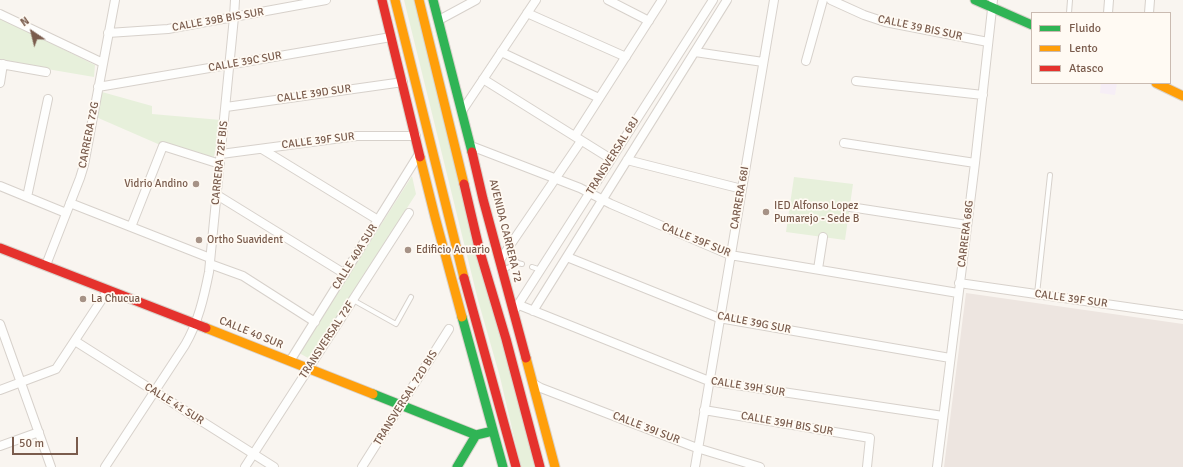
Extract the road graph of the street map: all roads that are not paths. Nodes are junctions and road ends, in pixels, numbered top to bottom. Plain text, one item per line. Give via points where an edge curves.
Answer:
1 (115, 0) edge
2 (235, 0) edge
3 (326, 0) edge
4 (382, 0) edge
5 (395, 0) edge
6 (419, 0) edge
7 (433, 0) edge
8 (476, 0) edge
9 (536, 0) edge
10 (608, 0) edge
11 (662, 0) edge
12 (713, 0) edge
13 (727, 0) edge
14 (774, 0) edge
15 (823, 0) edge
16 (831, 0) edge
17 (975, 0) edge
18 (1070, 0) edge
19 (1109, 0) edge
20 (1150, 0) edge
21 (993, 4) edge
22 (1069, 12) edge
23 (1108, 12) edge
24 (1149, 12) edge
25 (527, 13) junction
26 (0, 14) edge
27 (234, 17) junction
28 (439, 20) junction
29 (649, 21) junction
30 (1031, 25) edge
31 (108, 33) junction
32 (391, 37) junction
33 (988, 42) junction
34 (501, 52) junction
35 (695, 52) junction
36 (626, 57) junction
37 (806, 61) dead end
38 (763, 62) junction
39 (103, 63) junction
40 (1, 64) edge
41 (229, 64) junction
42 (412, 66) junction
43 (46, 72) dead end
44 (483, 79) junction
45 (856, 81) dead end
46 (402, 82) junction
47 (0, 83) edge
48 (1158, 84) edge
49 (98, 87) junction
50 (982, 95) junction
51 (1183, 96) edge
52 (600, 98) junction
53 (48, 99) dead end
54 (226, 107) junction
55 (462, 111) junction
56 (416, 136) junction
57 (578, 139) junction
58 (844, 143) dead end
59 (471, 146) junction
60 (262, 149) junction
61 (420, 153) junction
62 (221, 154) junction
63 (611, 160) junction
64 (627, 160) junction
65 (974, 163) junction
66 (220, 164) junction
67 (477, 168) junction
68 (1050, 175) dead end
69 (555, 179) junction
70 (0, 186) edge
71 (742, 188) junction
72 (590, 193) junction
73 (217, 195) junction
74 (27, 197) junction
75 (602, 200) junction
76 (70, 203) junction
77 (469, 204) junction
78 (850, 207) dead end
79 (66, 213) junction
80 (409, 213) dead end
81 (378, 220) junction
82 (967, 226) junction
83 (131, 227) junction
84 (823, 237) dead end
85 (0, 248) edge
86 (506, 250) junction
87 (730, 255) junction
88 (567, 257) junction
89 (500, 260) junction
90 (210, 261) junction
91 (46, 265) junction
92 (532, 267) dead end
93 (818, 269) junction
94 (502, 270) junction
95 (541, 270) junction
96 (344, 274) junction
97 (959, 282) junction
98 (108, 290) junction
99 (958, 293) junction
100 (1037, 294) junction
101 (411, 297) dead end
102 (353, 299) junction
103 (516, 309) junction
104 (533, 311) junction
105 (1183, 315) edge
106 (719, 318) junction
107 (315, 322) junction
108 (0, 324) edge
109 (195, 324) junction
110 (449, 329) dead end
111 (75, 341) junction
112 (950, 358) junction
113 (290, 361) junction
114 (308, 369) junction
115 (709, 381) junction
116 (21, 382) junction
117 (534, 384) junction
118 (0, 390) edge
119 (155, 392) junction
120 (401, 405) junction
121 (704, 410) junction
122 (943, 416) junction
123 (493, 431) junction
124 (39, 432) junction
125 (476, 436) junction
126 (0, 446) edge
127 (697, 448) junction
128 (254, 454) junction
129 (51, 467) edge
130 (105, 467) edge
131 (245, 467) edge
132 (274, 467) edge
133 (362, 467) edge
134 (456, 467) edge
135 (502, 467) edge
136 (516, 467) edge
137 (540, 467) edge
138 (556, 467) edge
139 (695, 467) edge
140 (760, 467) edge
141 (867, 467) edge
142 (937, 467) edge

1 - 31 street, CARRERA 72G
2 - 27 street, CARRERA 72F BIS
3 - 27 street, CALLE 39B BIS SUR
4 - 32 main road
5 - 42 main road
6 - 77 main road
7 - 28 main road, AVENIDA CARRERA 72
8 - 28 street
9 - 25 street
10 - 29 street
11 - 29 street
12 - 63 street, TRANSVERSAL 68J
13 - 35 street, TRANSVERSAL 68J
14 - 38 street, CARRERA 68I
15 - 37 street
16 - 33 street, CALLE 39 BIS SUR via 885,22
17 - 21 main road
18 - 22 lane
19 - 23 street
20 - 24 street
21 - 30 main road
21 - 33 street, CARRERA 68G
25 - 34 street
25 - 36 street
26 - 39 street
27 - 31 street, CALLE 39B BIS SUR via 168,29
27 - 41 street, CARRERA 72F BIS
28 - 55 main road, AVENIDA CARRERA 72
29 - 36 street
31 - 39 street, CARRERA 72G
32 - 41 street, CALLE 39C SUR
32 - 42 main road
32 - 46 main road
33 - 50 street, CARRERA 68G
34 - 44 street
34 - 52 street
35 - 38 street
35 - 64 street, TRANSVERSAL 68J
36 - 52 street
38 - 71 street, CARRERA 68I
39 - 49 street, CARRERA 72G
40 - 43 street
40 - 47 street
41 - 49 street, CALLE 39C SUR
41 - 54 street, CARRERA 72F BIS
42 - 136 main road via 468,293
44 - 55 street
44 - 57 street
45 - 50 street
46 - 54 street, CALLE 39D SUR
46 - 56 main road
48 - 51 main road
49 - 76 street, CARRERA 72G via 84,165
50 - 65 street, CARRERA 68G
52 - 57 street
53 - 74 street
54 - 62 street, CARRERA 72F BIS
55 - 59 main road, AVENIDA CARRERA 72
56 - 60 street, CALLE 39F SUR via 357,136
56 - 61 main road
57 - 63 street
57 - 69 street
58 - 65 street
59 - 67 main road, AVENIDA CARRERA 72
59 - 69 street, CALLE 39F SUR
60 - 62 street, CALLE 39F SUR
60 - 81 street
61 - 81 street, CALLE 40A SUR
61 - 123 main road
62 - 66 street, CARRERA 72F BIS
63 - 72 street, TRANSVERSAL 68J
64 - 71 street
64 - 75 street, TRANSVERSAL 68J
65 - 82 street, CARRERA 68G
66 - 73 street, CARRERA 72F BIS
66 - 83 street via 162,146
67 - 77 main road
67 - 89 main road, AVENIDA CARRERA 72
68 - 100 lane
69 - 72 street, CALLE 39F SUR
69 - 86 street
70 - 74 street
71 - 87 street, CARRERA 68I
72 - 75 street, CALLE 39F SUR
72 - 95 street, TRANSVERSAL 68J
73 - 90 street, CARRERA 72F BIS
73 - 96 street
74 - 79 street
75 - 87 street, CALLE 39F SUR
75 - 88 street, TRANSVERSAL 68J
76 - 79 street, CARRERA 72G
76 - 83 street
77 - 137 main road
78 - 82 street
79 - 91 street, CARRERA 72G
80 - 102 street, TRANSVERSAL 72F
81 - 96 street, CALLE 40A SUR
82 - 97 street, CARRERA 68G
83 - 90 street
84 - 93 street
85 - 91 main road, CALLE 40 SUR
86 - 89 street
86 - 94 lane via 520,264
87 - 93 street, CALLE 39F SUR
87 - 106 street, CARRERA 68I
88 - 104 street, TRANSVERSAL 68J
88 - 106 street, CALLE 39G SUR
89 - 94 main road, AVENIDA CARRERA 72
90 - 107 street via 243,276
90 - 109 street, CARRERA 72F BIS
91 - 98 main road, CALLE 40 SUR
92 - 95 lane
93 - 99 street, CALLE 39F SUR
94 - 103 main road, AVENIDA CARRERA 72
95 - 103 street, TRANSVERSAL 68J
96 - 107 street, CALLE 40A SUR
97 - 99 street, CARRERA 68G
97 - 100 street, CALLE 39F SUR
98 - 109 main road, CALLE 40 SUR
98 - 111 street
99 - 112 street, CARRERA 68G
100 - 105 street, CALLE 39F SUR
101 - 102 lane via 396,324
102 - 114 street, TRANSVERSAL 72F
103 - 104 street, CALLE 39H SUR
103 - 117 main road, AVENIDA CARRERA 72
104 - 115 street, CALLE 39H SUR
106 - 112 street, CALLE 39G SUR
106 - 115 street, CARRERA 68I
107 - 113 street, CALLE 40A SUR
108 - 116 street
109 - 113 main road, CALLE 40 SUR
109 - 119 street, CARRERA 72F BIS via 191,335
110 - 120 street, TRANSVERSAL 72D BIS
111 - 116 street via 56,370
111 - 119 street, CALLE 41 SUR
112 - 122 street, CARRERA 68G
113 - 114 main road, CALLE 40 SUR
114 - 120 main road, CALLE 40 SUR
114 - 128 street, TRANSVERSAL 72F
115 - 121 street, CARRERA 68I
115 - 122 street, CALLE 39H SUR
116 - 118 street
116 - 124 street
117 - 127 street, CALLE 39I SUR
117 - 138 main road, AVENIDA CARRERA 72
119 - 128 street, CALLE 41 SUR
119 - 130 street, CARRERA 72F BIS
120 - 125 main road, CALLE 40 SUR
120 - 133 street, TRANSVERSAL 72D BIS
121 - 127 street, CARRERA 68I
121 - 141 street, CALLE 39H BIS SUR via 870,438
122 - 142 street, CARRERA 68G
123 - 125 main road
123 - 135 main road
124 - 126 street
124 - 129 street
125 - 134 main road
127 - 139 street, CARRERA 68I
127 - 140 street, CALLE 39I SUR
128 - 131 street, TRANSVERSAL 72F
128 - 132 street, CALLE 41 SUR

